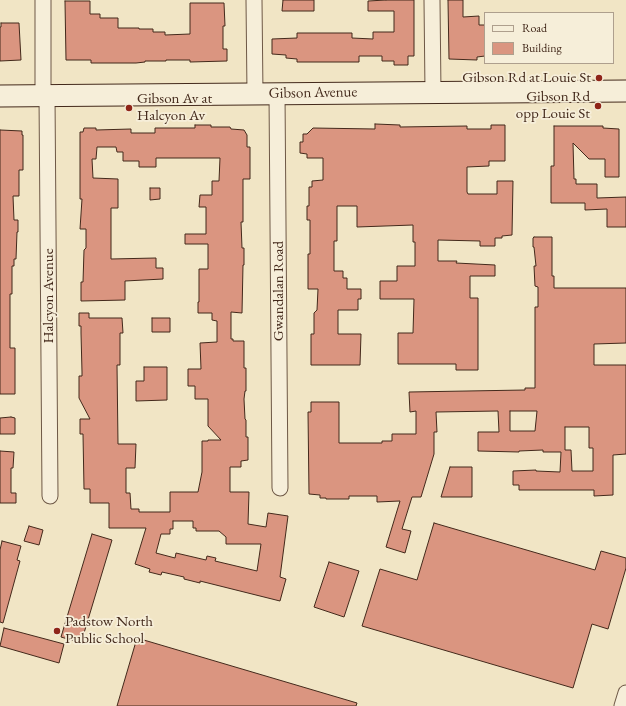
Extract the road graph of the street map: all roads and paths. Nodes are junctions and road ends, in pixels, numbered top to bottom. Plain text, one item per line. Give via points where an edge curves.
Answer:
1 (43, 0) edge
2 (254, 0) edge
3 (432, 0) edge
4 (433, 92) junction
5 (626, 92) edge
6 (276, 93) junction
7 (255, 94) junction
8 (45, 95) junction
9 (0, 96) edge
10 (280, 488) dead end
11 (50, 496) dead end
12 (626, 693) edge
13 (622, 706) edge

1 - 8 street, Halcyon Avenue
2 - 7 street
3 - 4 street
4 - 5 main road, Gibson Avenue
4 - 6 main road, Gibson Avenue
6 - 7 main road, Gibson Avenue
6 - 10 street, Gwandalan Road
7 - 8 main road, Gibson Avenue
8 - 9 main road, Gibson Avenue
8 - 11 street, Halcyon Avenue
12 - 13 street

